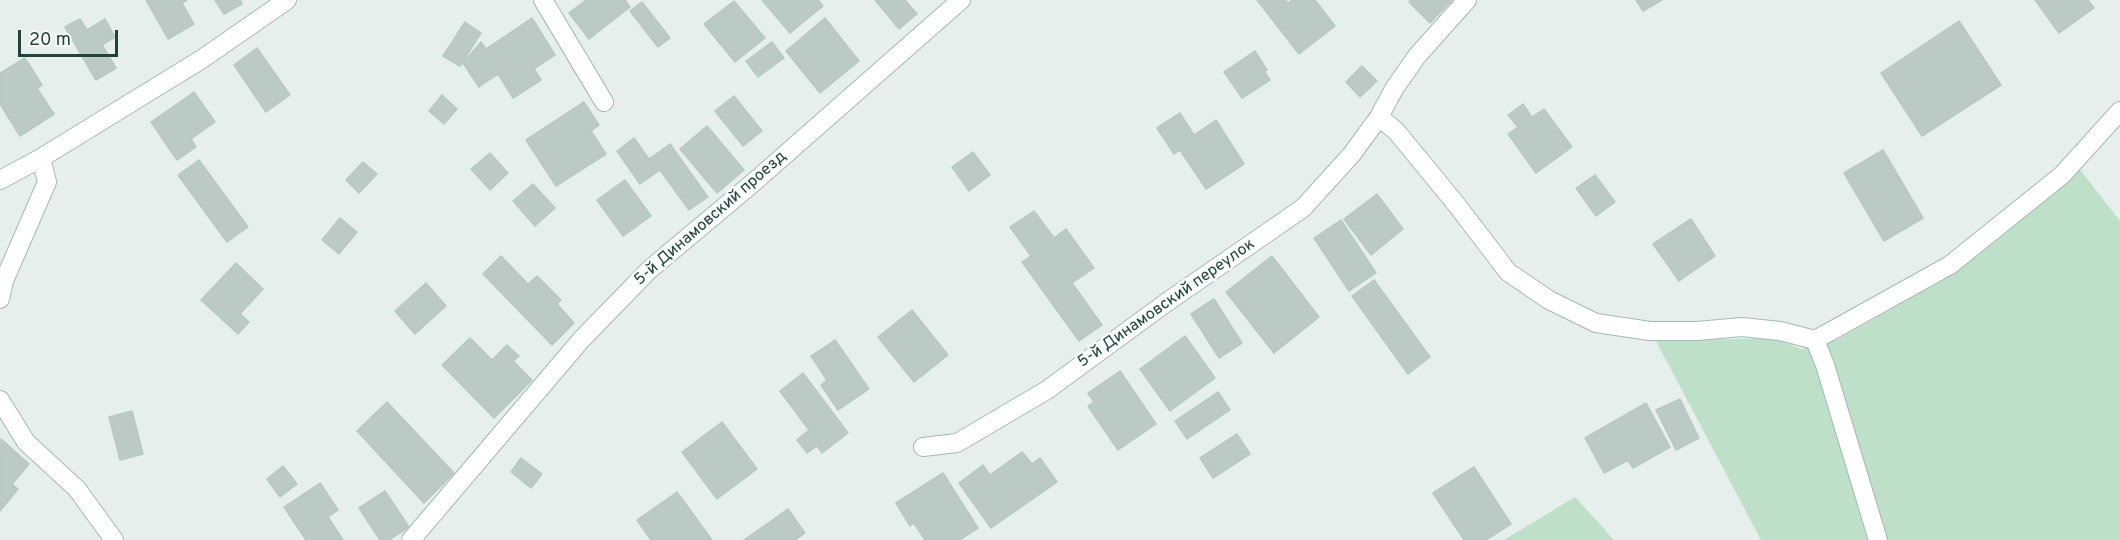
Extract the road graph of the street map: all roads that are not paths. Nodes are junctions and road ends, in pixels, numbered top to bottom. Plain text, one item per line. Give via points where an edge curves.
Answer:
1 (287, 0) edge
2 (543, 0) edge
3 (961, 0) edge
4 (1467, 0) edge
5 (604, 102) dead end
6 (2120, 111) edge
7 (1379, 117) junction
8 (41, 158) junction
9 (0, 180) edge
10 (0, 299) edge
11 (1815, 340) junction
12 (0, 400) edge
13 (923, 447) dead end
14 (114, 540) edge
15 (411, 540) edge
16 (1878, 540) edge

1 - 8 street via 202,59
2 - 5 street
3 - 15 street, 5-й Динамовский проезд via 649,270 581,340
4 - 7 street, 5-й Динамовский переулок via 1417,56
6 - 11 street via 2062,175 1950,266
7 - 11 street via 1396,131 1508,272 1549,300 1596,322 1650,331 1742,327
7 - 13 street, 5-й Динамовский переулок via 1303,208 1047,390 957,443
8 - 9 street
8 - 10 street via 47,182
11 - 16 street
12 - 14 street via 26,442 77,489

